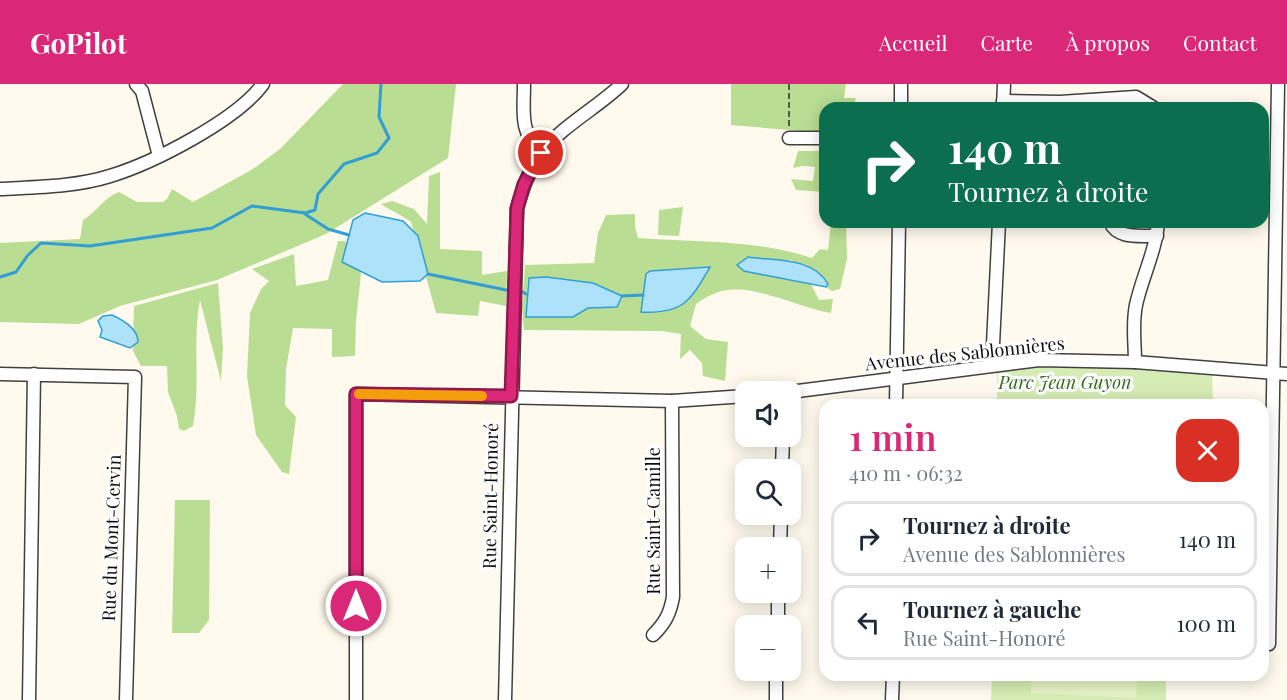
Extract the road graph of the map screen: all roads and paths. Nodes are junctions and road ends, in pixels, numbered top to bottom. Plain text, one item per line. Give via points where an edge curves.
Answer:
1 (135, 84) edge
2 (263, 84) edge
3 (524, 84) edge
4 (622, 84) edge
5 (789, 84) edge
6 (901, 84) edge
7 (1004, 84) edge
8 (1278, 84) edge
9 (901, 102) edge
10 (1003, 102) edge
11 (1060, 102) edge
12 (1144, 102) edge
13 (789, 138) joint
14 (819, 138) edge
15 (541, 153) junction
16 (159, 156) junction
17 (0, 189) edge
18 (899, 228) edge
19 (999, 228) edge
20 (1115, 228) edge
21 (1158, 228) edge
22 (1157, 236) junction
23 (1135, 362) junction
24 (992, 365) junction
25 (1274, 373) junction
26 (0, 374) edge
27 (34, 374) junction
28 (1287, 374) edge
29 (897, 378) junction
30 (801, 391) edge
31 (511, 396) junction
32 (735, 397) edge
33 (896, 399) edge
34 (672, 401) junction
35 (654, 635) dead end
36 (1269, 644) dead end
37 (776, 681) edge
38 (892, 681) edge
39 (29, 700) edge
40 (126, 700) edge
41 (356, 700) edge
42 (504, 700) edge
43 (776, 700) edge
44 (892, 700) edge

1 - 16 street via 142,91
2 - 16 street via 223,121
3 - 15 street via 525,131
4 - 15 street, Rue Saint-Honoré
5 - 13 path
6 - 9 street
7 - 10 street
8 - 25 street
11 - 12 street via 1136,97
13 - 14 street
15 - 31 street, Rue Saint-Honoré via 524,184 517,208
16 - 17 street via 111,176 81,183
18 - 29 street
19 - 24 street
20 - 22 street via 1125,235
21 - 22 street
22 - 23 street via 1134,320
23 - 24 street, Avenue des Sablonnières via 1061,360
23 - 25 street, Avenue des Sablonnières
24 - 29 street, Avenue des Sablonnières
25 - 28 street, Avenue des Sablonnières
25 - 36 street
26 - 27 street
27 - 39 street
27 - 40 street, Rue du Mont-Cervin via 135,377
29 - 30 street, Avenue des Sablonnières
29 - 33 street
31 - 34 street
31 - 41 street via 356,394
31 - 42 street, Rue Saint-Honoré
32 - 34 street
34 - 35 street, Rue Saint-Camille via 673,597 665,623
37 - 43 street
38 - 44 street

